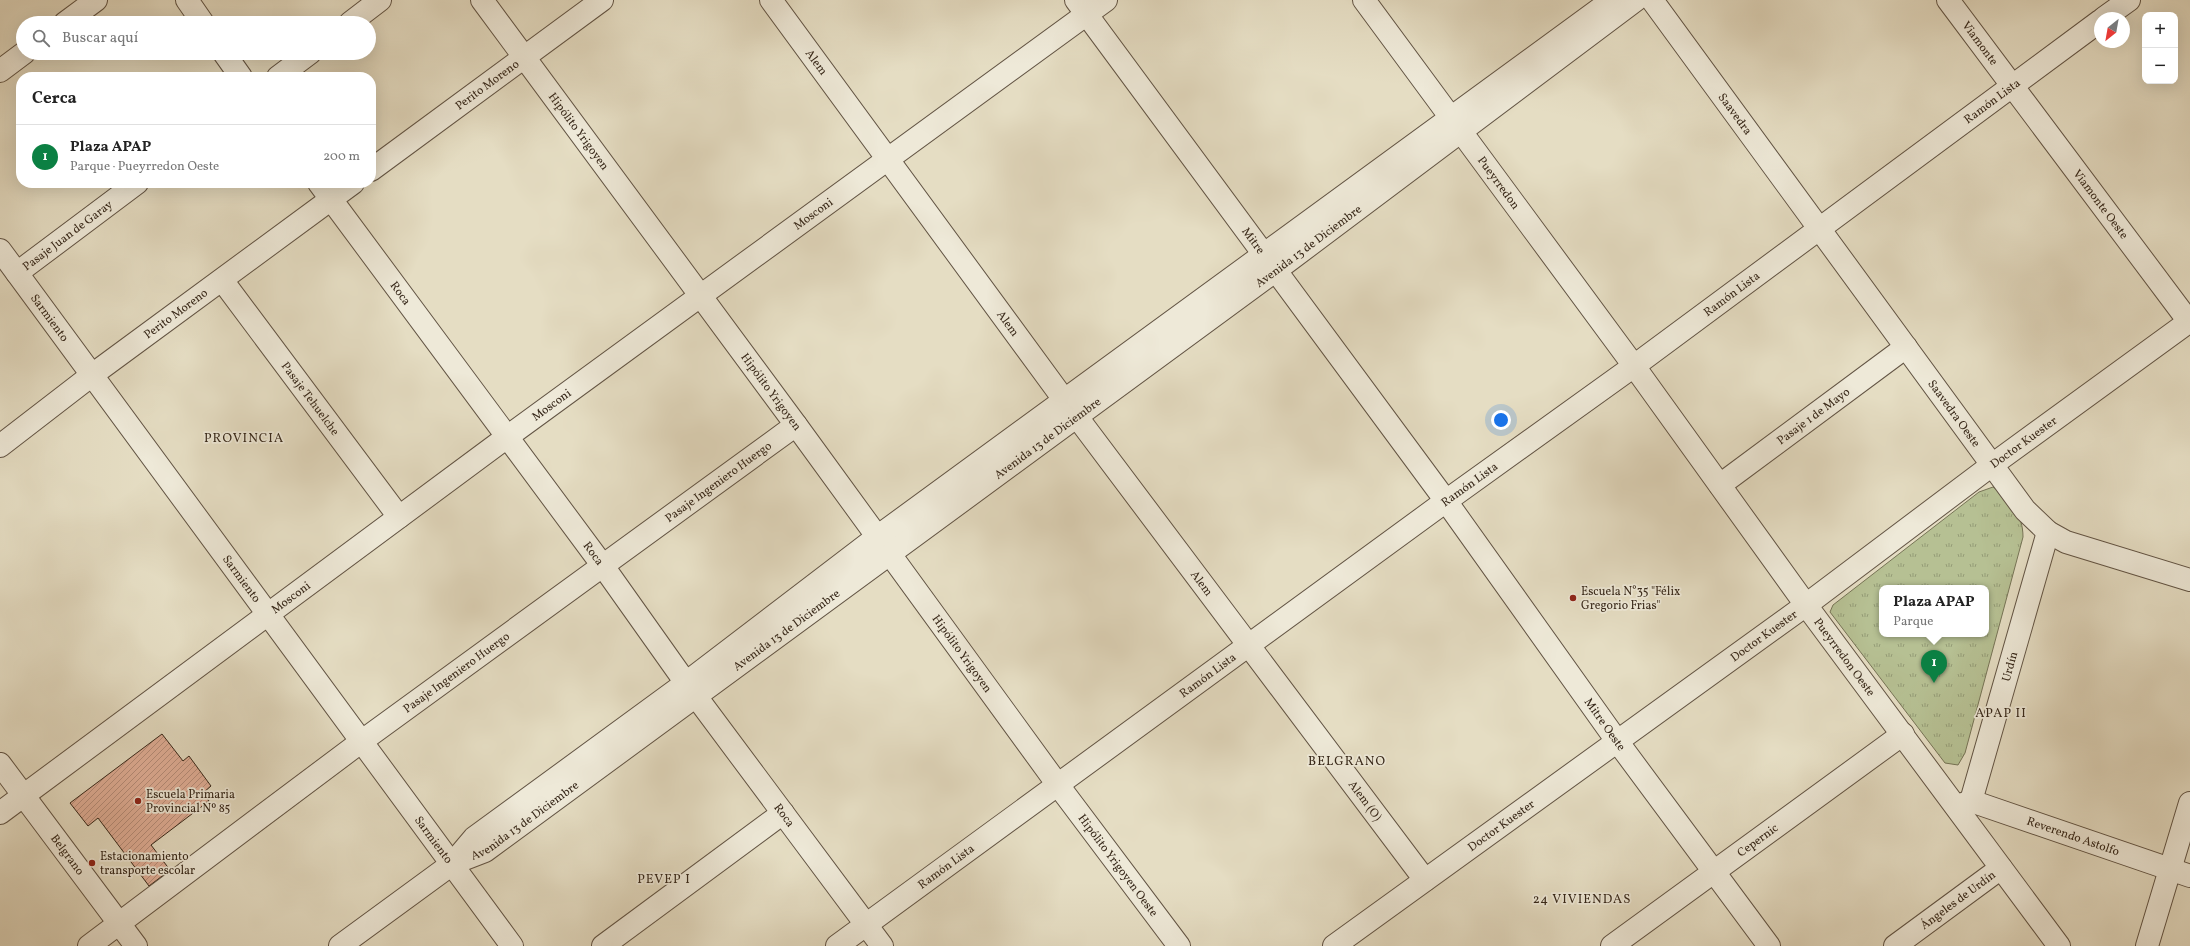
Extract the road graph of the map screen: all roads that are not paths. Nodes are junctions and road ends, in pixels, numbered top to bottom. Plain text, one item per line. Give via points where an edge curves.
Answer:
1 (96, 0) edge
2 (187, 0) edge
3 (380, 0) edge
4 (482, 0) edge
5 (602, 0) edge
6 (771, 0) edge
7 (1106, 0) edge
8 (1364, 0) edge
9 (1612, 0) edge
10 (1636, 0) edge
11 (1652, 0) edge
12 (1948, 0) edge
13 (2129, 0) edge
14 (1082, 7) edge
15 (2112, 12) edge
16 (74, 16) edge
17 (198, 16) edge
18 (359, 16) edge
19 (2094, 25) edge
20 (524, 57) junction
21 (16, 59) edge
22 (229, 60) edge
23 (301, 60) edge
24 (0, 71) edge
25 (237, 72) edge
26 (285, 72) edge
27 (2012, 86) junction
28 (1456, 125) junction
29 (889, 158) junction
30 (376, 166) edge
31 (130, 188) edge
32 (336, 188) edge
33 (325, 191) edge
34 (1820, 227) junction
35 (0, 250) edge
36 (1269, 263) junction
37 (17, 273) junction
38 (222, 280) junction
39 (701, 296) junction
40 (2190, 322) edge
41 (1906, 347) junction
42 (1634, 366) junction
43 (92, 375) junction
44 (1071, 408) junction
45 (796, 425) junction
46 (507, 437) junction
47 (0, 446) edge
48 (1992, 465) junction
49 (1720, 485) junction
50 (1446, 500) junction
51 (399, 517) junction
52 (2048, 532) junction
53 (883, 546) junction
54 (603, 566) junction
55 (2190, 580) edge
56 (1806, 605) junction
57 (267, 614) junction
58 (1248, 645) junction
59 (691, 690) junction
60 (1903, 734) junction
61 (362, 741) junction
62 (1617, 741) junction
63 (0, 764) edge
64 (1058, 785) junction
65 (24, 795) junction
66 (2190, 803) edge
67 (1964, 804) junction
68 (783, 812) junction
69 (0, 813) edge
70 (452, 864) junction
71 (2001, 868) junction
72 (2170, 869) junction
73 (1714, 870) junction
74 (2190, 876) edge
75 (1425, 880) junction
76 (119, 924) junction
77 (867, 925) junction
78 (89, 946) edge
79 (136, 946) edge
80 (340, 946) edge
81 (512, 946) edge
82 (603, 946) edge
83 (837, 946) edge
84 (882, 946) edge
85 (1179, 946) edge
86 (1334, 946) edge
87 (1612, 946) edge
88 (1769, 946) edge
89 (1895, 946) edge
90 (2059, 946) edge
91 (2147, 946) edge

1 - 16 street
2 - 17 street
3 - 18 street
4 - 20 street, Hipólito Yrigoyen
5 - 20 street, Perito Moreno
6 - 29 street, Alem
7 - 14 street, Mosconi
8 - 28 street, Pueyrredon
9 - 28 street, Avenida 13 de Diciembre
10 - 28 street, Avenida 13 de Diciembre
11 - 34 street, Saavedra
12 - 27 street, Viamonte
13 - 15 street
14 - 29 street, Mosconi
14 - 36 street, Mitre
19 - 27 street, Ramón Lista
20 - 30 street, Perito Moreno
20 - 39 street, Hipólito Yrigoyen
21 - 24 street
22 - 25 street
23 - 26 street
27 - 34 street, Ramón Lista
27 - 40 street, Viamonte Oeste
28 - 36 street, Avenida 13 de Diciembre
28 - 42 street, Pueyrredon
29 - 39 street, Mosconi
29 - 44 street, Alem
31 - 37 street, Pasaje Juan de Garay
32 - 33 street, Perito Moreno
33 - 38 street, Perito Moreno
33 - 46 street, Roca
34 - 41 street, Saavedra Oeste
34 - 42 street, Ramón Lista
35 - 37 street, Sarmiento
36 - 44 street, Avenida 13 de Diciembre
36 - 50 street, Mitre
37 - 43 street, Sarmiento
38 - 43 street, Perito Moreno
38 - 51 street, Pasaje Tehuelche
39 - 45 street, Hipólito Yrigoyen
39 - 46 street, Mosconi
40 - 48 street, Doctor Kuester
41 - 48 street, Saavedra Oeste
41 - 49 street, Pasaje 1 de Mayo
42 - 49 street, Pueyrredon Oeste
42 - 50 street, Ramón Lista
43 - 47 street, Perito Moreno
43 - 57 street, Sarmiento
44 - 53 street, Avenida 13 de Diciembre
44 - 58 street, Alem
45 - 53 street, Hipólito Yrigoyen
45 - 54 street, Pasaje Ingeniero Huergo
46 - 51 street, Mosconi
46 - 54 street, Roca
48 - 52 street, Saavedra Oeste via 2025,510
48 - 56 street, Doctor Kuester
49 - 56 street, Pueyrredon Oeste
50 - 58 street, Ramón Lista
50 - 62 street, Mitre Oeste
51 - 57 street, Mosconi
52 - 55 street, Saavedra Oeste via 2066,542
52 - 67 street, Urdín
53 - 59 street, Avenida 13 de Diciembre
53 - 64 street, Hipólito Yrigoyen
54 - 59 street, Roca
54 - 61 street, Pasaje Ingeniero Huergo
56 - 60 street, Pueyrredon Oeste
56 - 62 street, Doctor Kuester
57 - 61 street, Sarmiento
57 - 65 street, Mosconi
58 - 64 street, Ramón Lista
58 - 75 street, Alem (O)
59 - 68 street, Roca
59 - 70 street, Avenida 13 de Diciembre via 485,851
60 - 67 street, Pueyrredon Oeste
60 - 73 street, Cepernic
61 - 70 street, Sarmiento
61 - 76 street, Pasaje Ingeniero Huergo
62 - 73 street, Mitre Oeste
62 - 75 street, Doctor Kuester
63 - 65 street, Belgrano
64 - 77 street, Ramón Lista
64 - 85 street, Hipólito Yrigoyen Oeste
65 - 69 street, Mosconi
65 - 76 street, Belgrano
66 - 72 street
67 - 71 street, Pueyrredon Oeste
67 - 72 street, Reverendo Astolfo
68 - 77 street, Roca
68 - 82 street
70 - 80 street, Avenida 13 de Diciembre
70 - 81 street, Sarmiento
71 - 89 street, Ángeles de Urdín
71 - 90 street, Pueyrredon Oeste
72 - 74 street, Reverendo Astolfo
72 - 91 street
73 - 87 street, Cepernic
73 - 88 street, Mitre Oeste
75 - 86 street, Doctor Kuester
76 - 78 street, Pasaje Ingeniero Huergo
76 - 79 street, Belgrano
77 - 83 street, Ramón Lista
77 - 84 street, Roca

